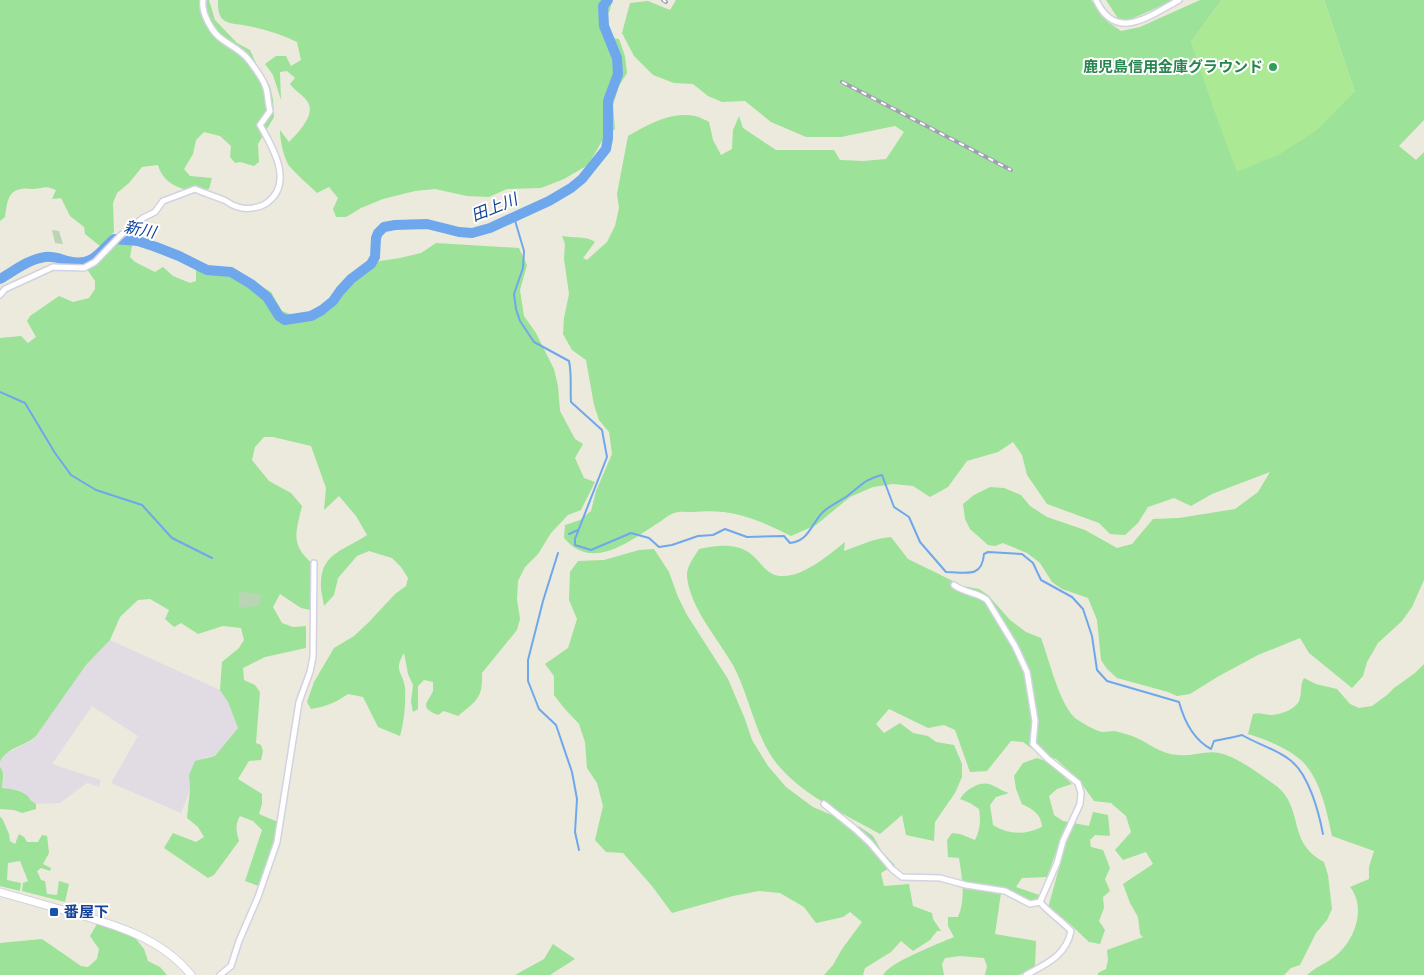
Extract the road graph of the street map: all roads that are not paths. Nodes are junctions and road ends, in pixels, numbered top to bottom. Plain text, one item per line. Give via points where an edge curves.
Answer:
1 (203, 0) edge
2 (1096, 0) edge
3 (1179, 0) edge
4 (0, 295) edge
5 (314, 562) dead end
6 (954, 585) dead end
7 (824, 804) dead end
8 (0, 892) edge
9 (1040, 902) junction
10 (192, 975) edge
11 (220, 975) edge
12 (1026, 975) edge

1 - 4 street via 206,18 217,35 246,56 267,90 270,111 260,125 274,150 280,173 275,194 264,205 239,208 195,189 180,194 164,202 121,235 95,262 84,268 53,267 5,289
2 - 3 street via 1105,14 1124,24 1138,22
5 - 11 street via 313,657 299,702 277,842 231,966
6 - 9 street via 987,600 1016,646 1030,681 1035,721 1033,744 1078,782 1081,793 1080,804
7 - 9 street via 860,833 902,877 940,878 1004,891 1030,904
8 - 10 street via 110,924 146,938
9 - 12 street via 1071,932 1062,952 1049,964

